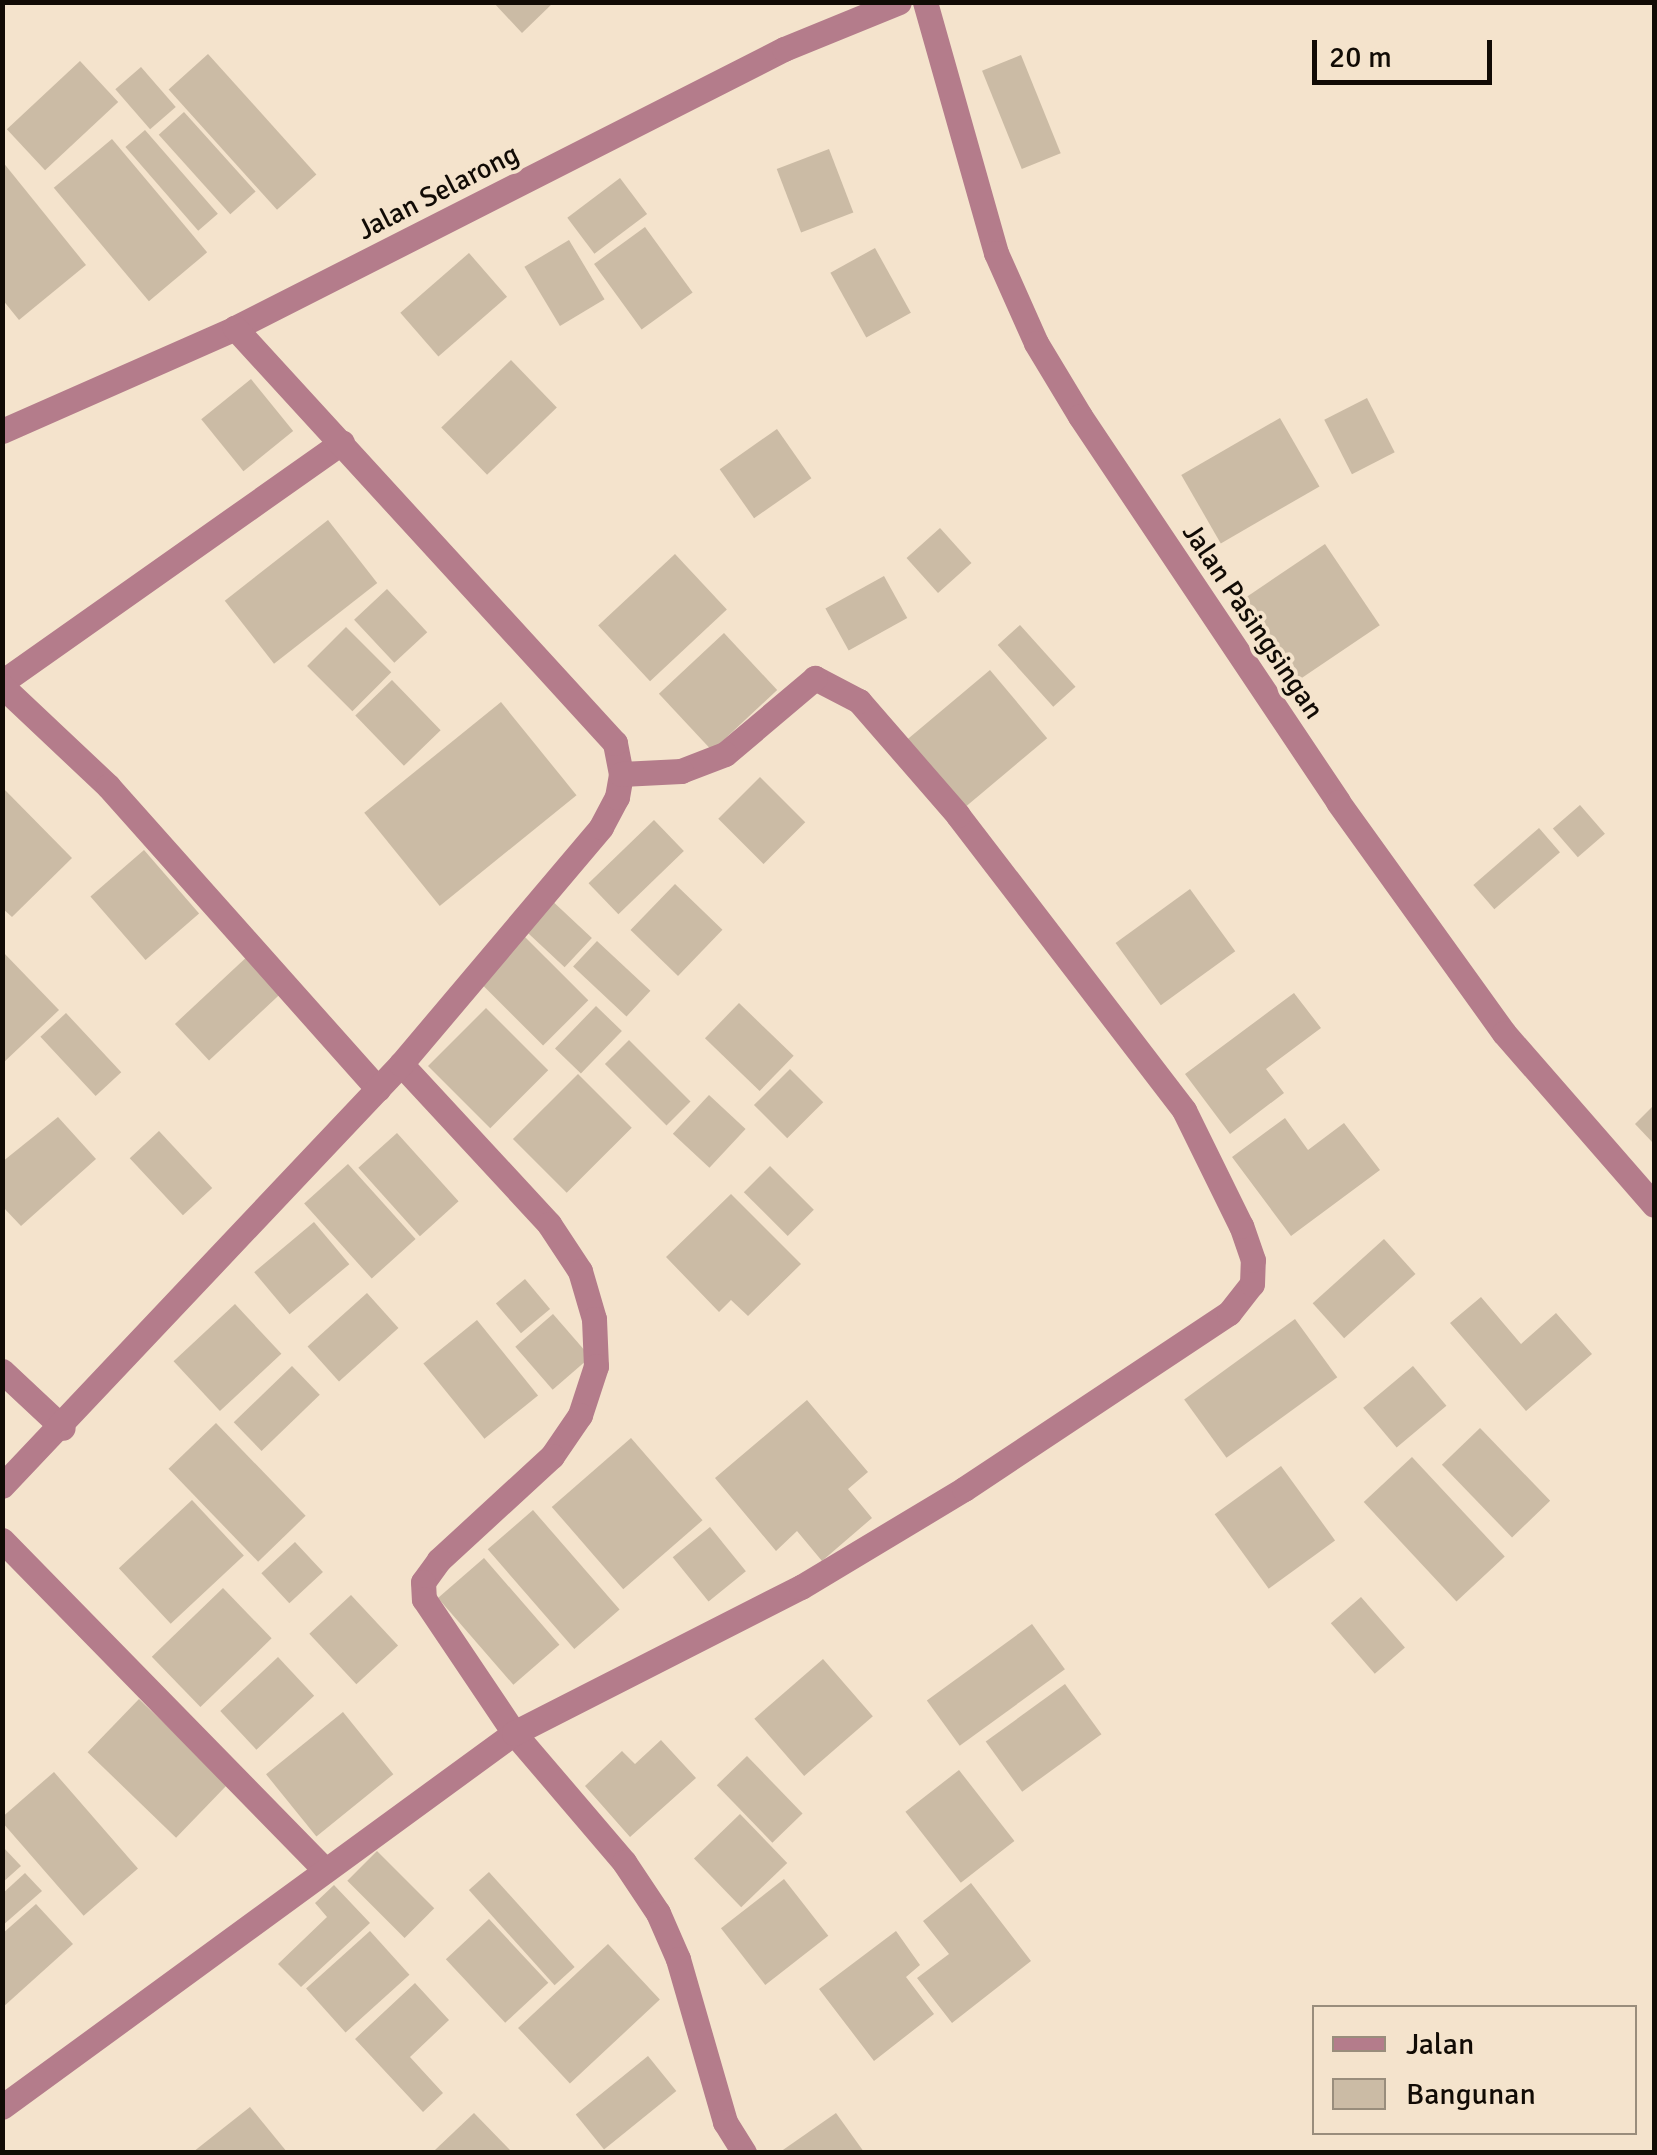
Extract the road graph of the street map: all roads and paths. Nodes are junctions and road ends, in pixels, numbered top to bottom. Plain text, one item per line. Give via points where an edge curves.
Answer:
1 (924, 2) edge
2 (897, 3) edge
3 (235, 328) junction
4 (2, 431) edge
5 (342, 442) junction
6 (2, 684) edge
7 (622, 774) junction
8 (401, 1064) junction
9 (378, 1089) junction
10 (1654, 1205) edge
11 (2, 1371) edge
12 (63, 1428) junction
13 (2, 1486) edge
14 (2, 1540) edge
15 (514, 1732) junction
16 (324, 1869) junction
17 (2, 2107) edge
18 (744, 2152) edge

1 - 10 street, Jalan Pasingsingan via 996,253 1071,402 1338,802 1504,1033
2 - 3 street, Jalan Selarong via 784,49
3 - 4 street, Jalan Selarong
3 - 5 street
5 - 6 street
5 - 7 street via 614,742
6 - 9 street via 108,786
7 - 8 street via 601,827
7 - 15 street via 681,771 724,754 815,678 858,701 958,815 1184,1110 1242,1226 1253,1260 1252,1284 1229,1312 964,1489 801,1588
8 - 9 street
8 - 15 street via 549,1224 580,1271 594,1318 596,1366 580,1415 552,1456 422,1582 434,1623
9 - 12 street
11 - 12 street
12 - 13 street
14 - 16 street
15 - 16 street
15 - 18 street via 624,1862 658,1913 678,1959 725,2122
16 - 17 street

